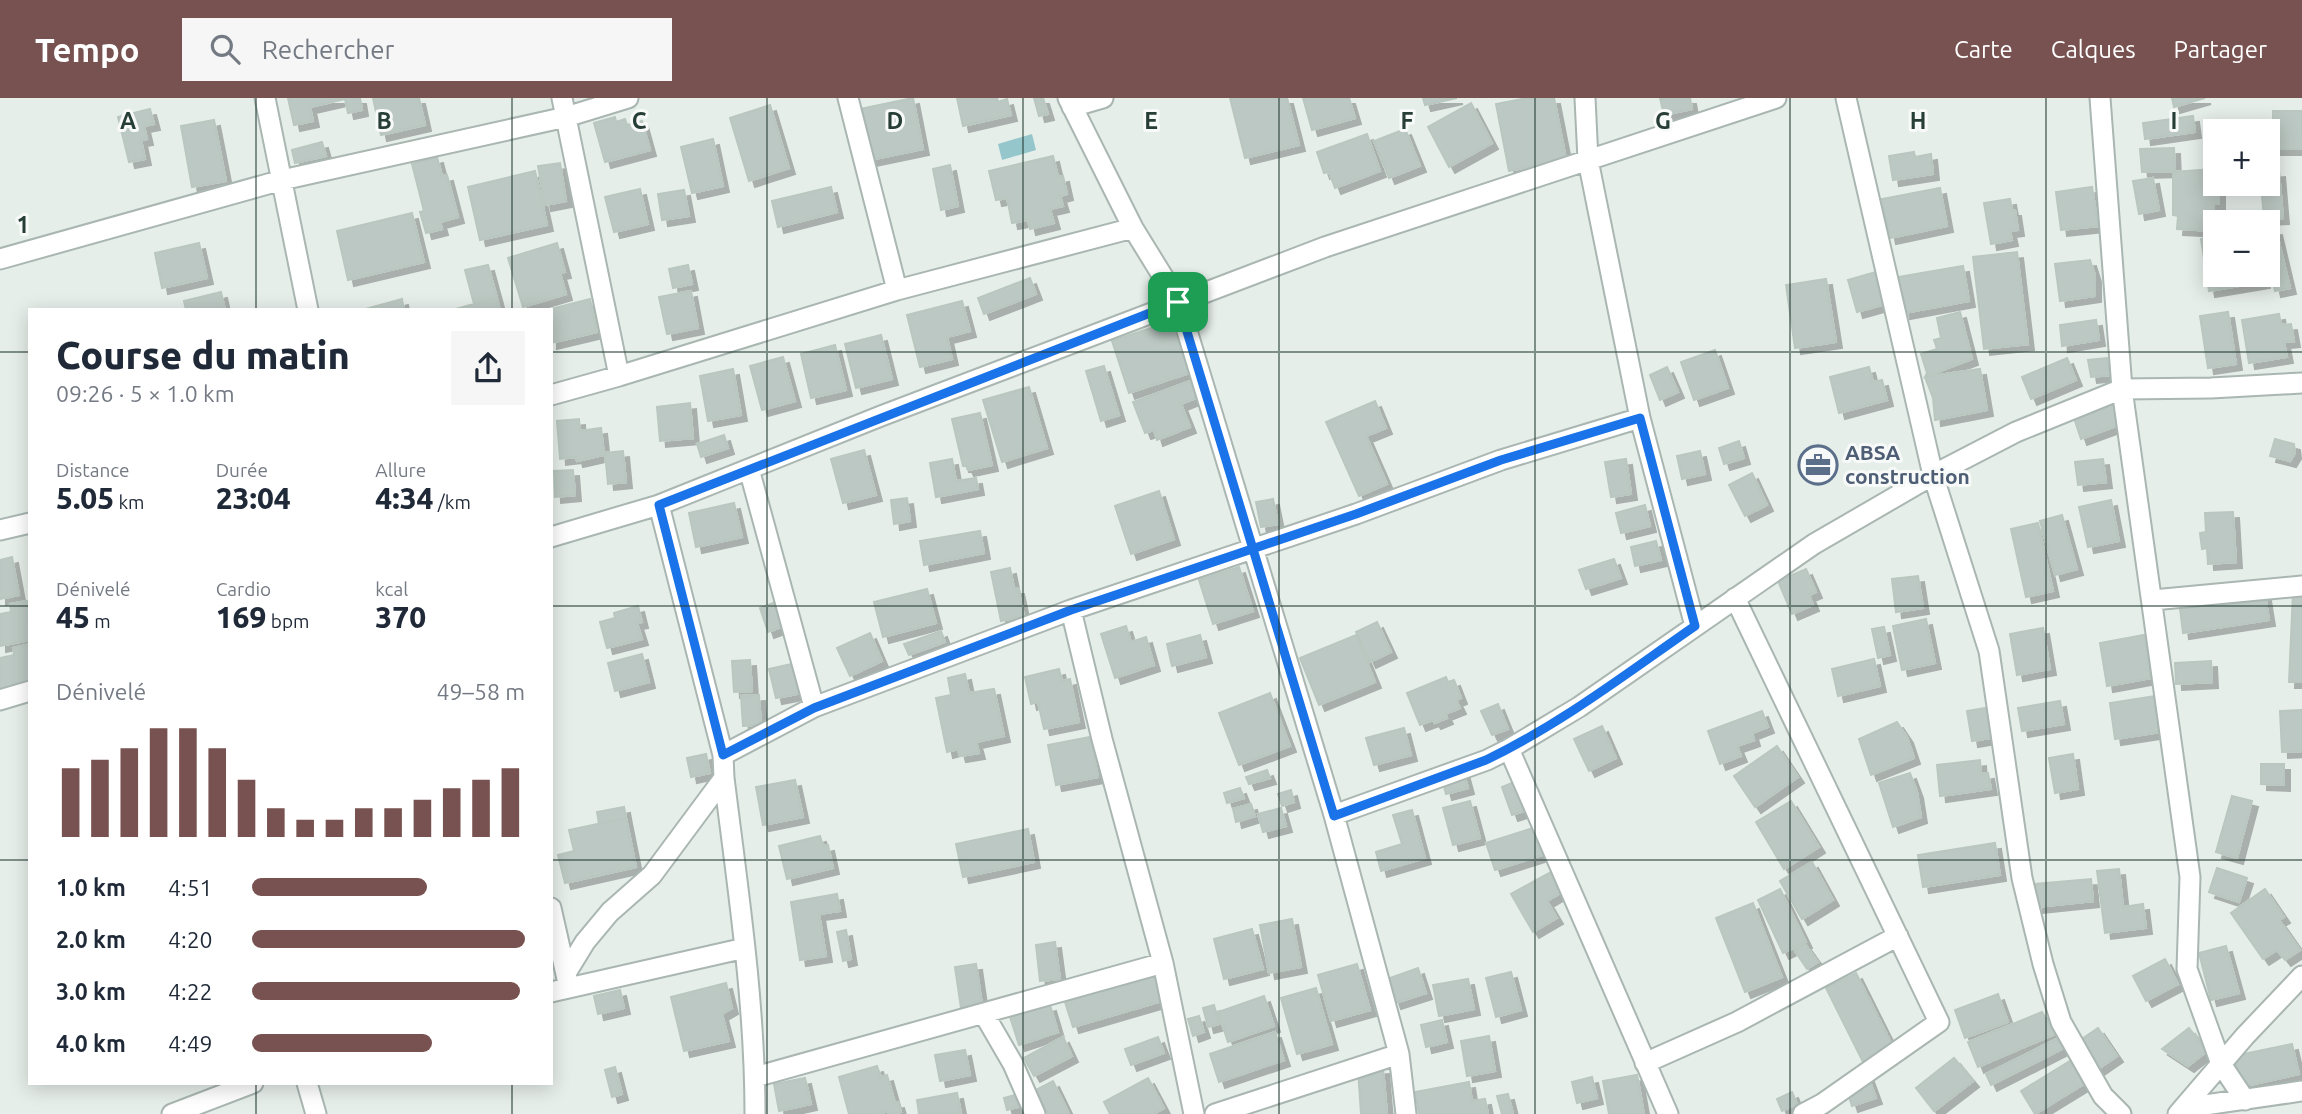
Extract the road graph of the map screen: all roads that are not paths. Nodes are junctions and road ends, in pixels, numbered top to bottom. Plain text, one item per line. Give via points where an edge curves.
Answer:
1 (265, 98) edge
2 (628, 98) edge
3 (848, 98) edge
4 (1103, 98) edge
5 (1585, 98) edge
6 (1776, 98) edge
7 (1846, 98) edge
8 (2100, 98) edge
9 (1070, 102) edge
10 (564, 107) edge
11 (1588, 160) junction
12 (282, 180) junction
13 (1133, 228) junction
14 (0, 259) edge
15 (897, 290) junction
16 (1178, 302) junction
17 (308, 308) edge
18 (619, 376) junction
19 (2302, 383) edge
20 (2122, 389) junction
21 (553, 393) edge
22 (1640, 418) junction
23 (749, 469) junction
24 (1933, 475) junction
25 (659, 505) junction
26 (28, 523) edge
27 (0, 530) edge
28 (553, 536) edge
29 (1252, 549) junction
30 (2302, 586) edge
31 (1735, 598) junction
32 (2153, 600) junction
33 (1071, 610) junction
34 (1695, 626) junction
35 (28, 692) edge
36 (0, 700) edge
37 (814, 708) junction
38 (1509, 749) junction
39 (723, 755) junction
40 (724, 778) junction
41 (1334, 816) junction
42 (553, 922) edge
43 (1898, 936) junction
44 (745, 948) junction
45 (1164, 963) junction
46 (2302, 976) edge
47 (562, 985) edge
48 (984, 1014) junction
49 (1399, 1054) junction
50 (1645, 1063) junction
51 (2221, 1064) junction
52 (755, 1077) junction
53 (248, 1085) edge
54 (308, 1085) edge
55 (2302, 1091) edge
56 (2245, 1100) junction
57 (2181, 1111) edge
58 (172, 1114) edge
59 (316, 1114) edge
60 (755, 1114) edge
61 (1035, 1114) edge
62 (1194, 1114) edge
63 (1215, 1114) edge
64 (1406, 1114) edge
65 (1668, 1114) edge
66 (1803, 1114) edge
67 (2121, 1114) edge

1 - 12 street
2 - 10 street
3 - 15 street
4 - 9 street
5 - 11 street
6 - 11 street
7 - 24 street
8 - 20 street
9 - 13 street
10 - 12 street
10 - 18 street
11 - 16 street via 1325,247
11 - 22 street
12 - 14 street
12 - 17 street
13 - 15 street
13 - 16 street
15 - 18 street
16 - 23 street
16 - 29 street
18 - 21 street
19 - 20 street
20 - 24 street via 2016,432
20 - 32 street
22 - 29 street via 1501,460
22 - 34 street
23 - 25 street
23 - 37 street
24 - 31 street via 1814,544
24 - 67 street via 1989,651 2022,877 2043,964 2061,1022 2103,1096
25 - 28 street
25 - 39 street
26 - 27 street
29 - 33 street
29 - 41 street
30 - 32 street
31 - 34 street
31 - 43 street
32 - 51 street via 2190,877 2187,969
33 - 37 street
33 - 45 street
34 - 38 street via 1579,707
35 - 36 street
37 - 39 street
38 - 41 street
38 - 50 street
39 - 40 street
40 - 44 street
40 - 47 street via 652,875 610,912 585,942
41 - 49 street
42 - 47 street
43 - 50 street via 1737,1022
43 - 66 street via 1940,1022
44 - 47 street
44 - 52 street
45 - 48 street
45 - 62 street
46 - 51 street
48 - 52 street
48 - 61 street
49 - 63 street
49 - 64 street
50 - 65 street
51 - 56 street
51 - 57 street
52 - 60 street
53 - 58 street
54 - 59 street
55 - 56 street
56 - 57 street

